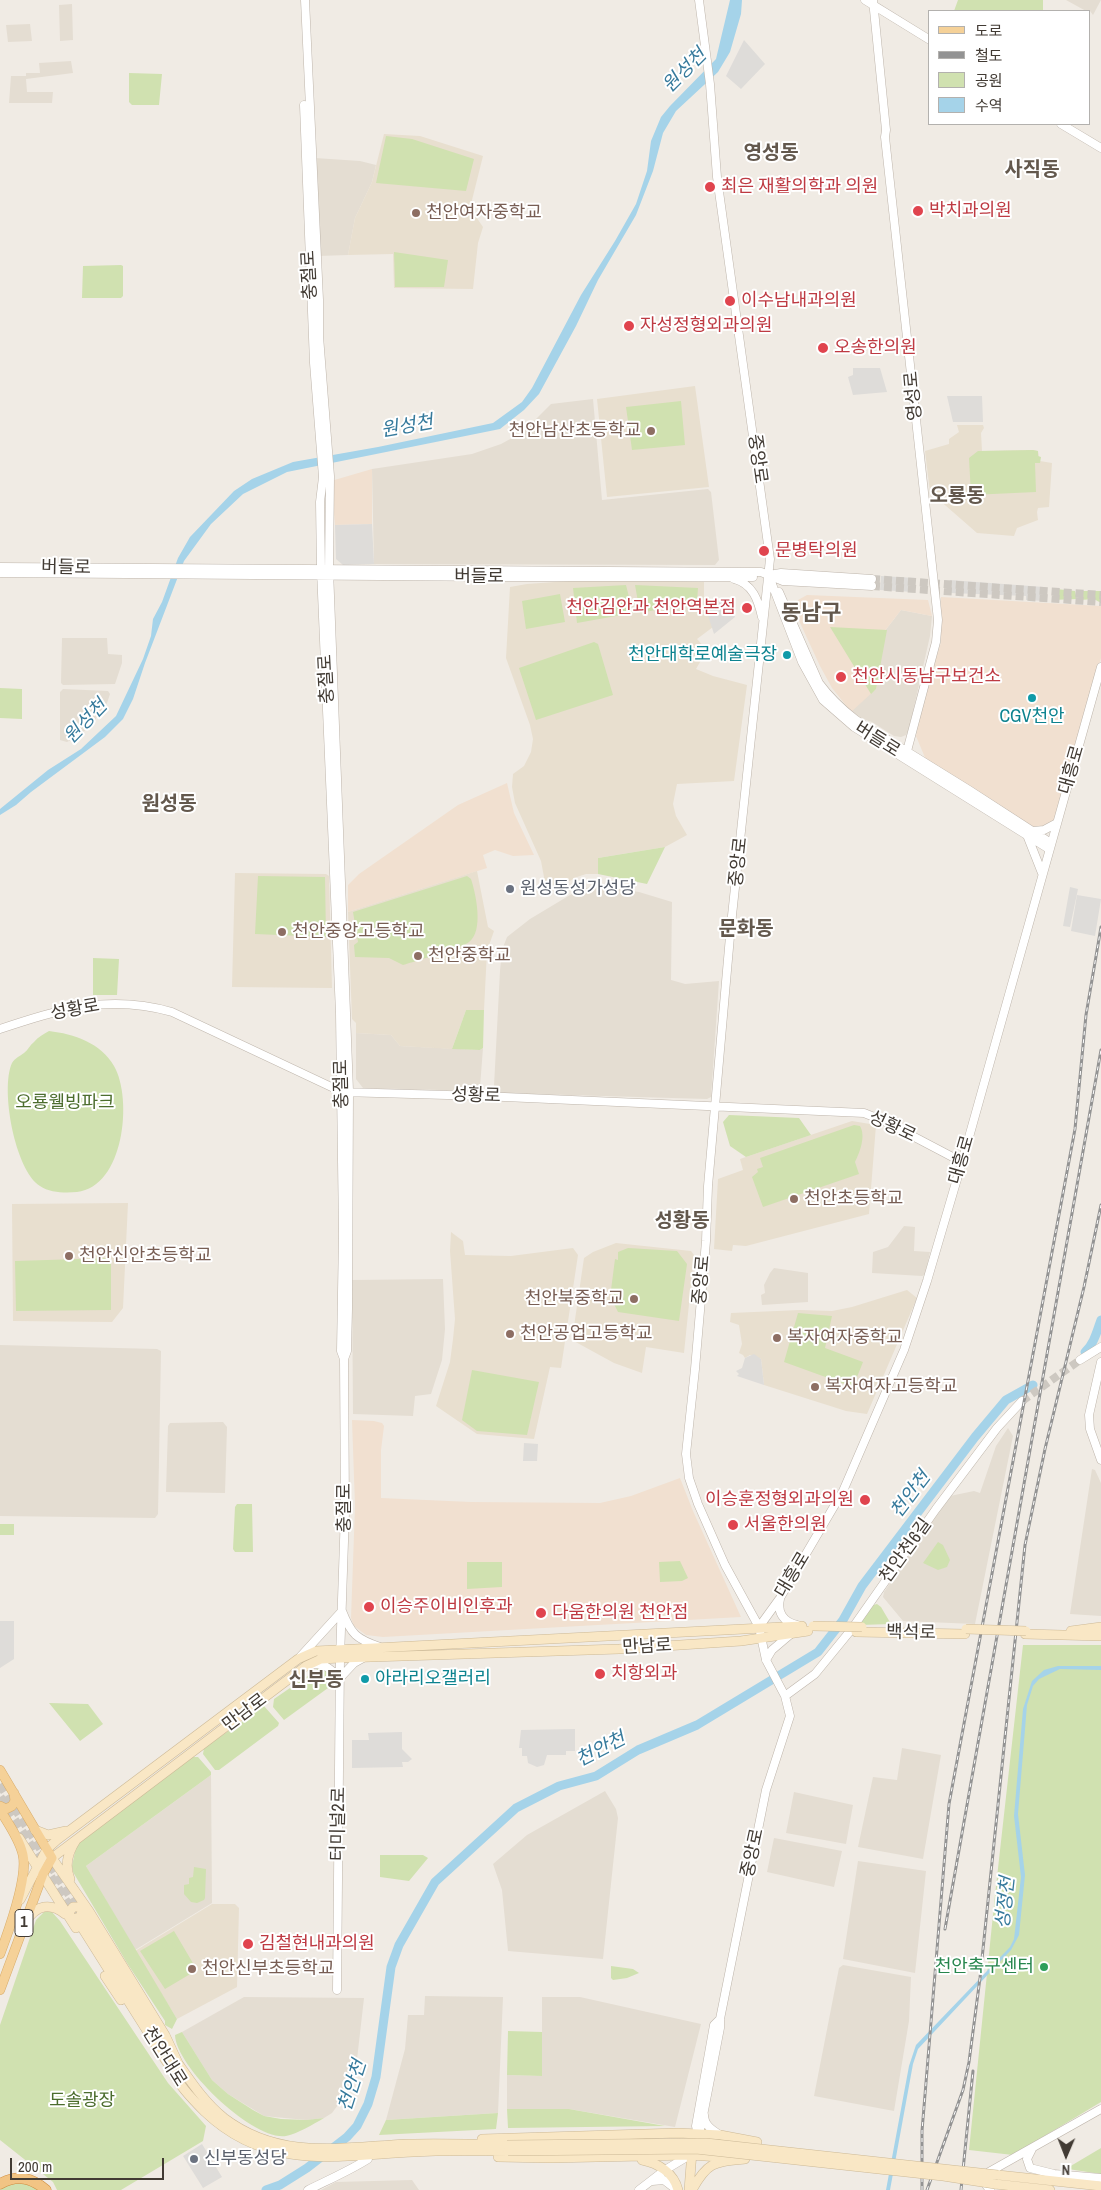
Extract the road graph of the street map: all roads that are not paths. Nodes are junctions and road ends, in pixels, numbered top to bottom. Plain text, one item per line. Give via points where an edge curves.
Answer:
1 (300, 0) edge
2 (305, 0) edge
3 (699, 0) edge
4 (871, 1) edge
5 (928, 39) edge
6 (1063, 125) edge
7 (1101, 148) edge
8 (325, 445) junction
9 (0, 567) edge
10 (161, 572) junction
11 (325, 573) junction
12 (0, 574) edge
13 (769, 575) junction
14 (727, 577) junction
15 (872, 582) tunnel mouth
16 (784, 618) junction
17 (764, 622) junction
18 (1101, 667) edge
19 (908, 755) junction
20 (1057, 822) junction
21 (1030, 832) junction
22 (1050, 846) junction
23 (1043, 874) junction
24 (0, 1029) edge
25 (345, 1092) junction
26 (716, 1106) junction
27 (962, 1162) junction
28 (1101, 1348) edge
29 (1080, 1360) tunnel mouth
30 (1101, 1362) edge
31 (1022, 1401) tunnel mouth
32 (1101, 1460) edge
33 (780, 1598) junction
34 (342, 1611) junction
35 (1101, 1627) edge
36 (804, 1629) junction
37 (718, 1631) junction
38 (760, 1632) junction
39 (1060, 1632) junction
40 (1026, 1633) junction
41 (1101, 1634) edge
42 (1051, 1635) junction
43 (1101, 1641) edge
44 (719, 1642) junction
45 (382, 1652) junction
46 (340, 1653) junction
47 (370, 1656) junction
48 (298, 1659) junction
49 (766, 1660) junction
50 (309, 1661) junction
51 (340, 1678) junction
52 (784, 1693) junction
53 (0, 1770) edge
54 (12, 1789) junction
55 (1, 1809) edge
56 (73, 1828) junction
57 (35, 1830) junction
58 (77, 1837) junction
59 (47, 1849) junction
60 (52, 1858) junction
61 (37, 1865) junction
62 (43, 1874) junction
63 (75, 1891) junction
64 (14, 1912) junction
65 (79, 1915) junction
66 (24, 1923) junction
67 (0, 1954) edge
68 (0, 1990) edge
69 (337, 1990) dead end
70 (720, 2019) junction
71 (705, 2108) junction
72 (1101, 2109) edge
73 (697, 2117) junction
74 (678, 2134) junction
75 (698, 2135) junction
76 (720, 2135) junction
77 (409, 2144) junction
78 (508, 2148) junction
79 (1033, 2148) junction
80 (421, 2151) junction
81 (293, 2152) junction
82 (364, 2152) junction
83 (690, 2155) junction
84 (607, 2158) junction
85 (745, 2159) junction
86 (665, 2170) junction
87 (1101, 2178) edge
88 (650, 2182) junction
89 (1062, 2182) junction
90 (0, 2184) edge
91 (1101, 2186) edge
92 (992, 2187) edge
93 (46, 2190) edge
94 (308, 2190) edge
95 (639, 2190) edge
96 (678, 2190) edge
97 (683, 2190) edge
98 (691, 2190) edge
99 (1050, 2190) edge

1 - 8 street, 충절로 via 313,335
2 - 8 street, 충절로
3 - 13 street, 중앙로 via 717,177 764,509
4 - 5 street
4 - 19 street, 영성로 via 938,620 936,642
6 - 7 street
8 - 11 street, 충절로
9 - 10 street, 버들로
10 - 11 street, 버들로
10 - 12 street, 버들로
11 - 13 street, 버들로 via 722,571
11 - 14 street, 버들로
11 - 25 street, 충절로
13 - 14 street, 버들로
13 - 15 street via 783,581
13 - 16 street, 버들로
13 - 17 street, 중앙로
13 - 19 street, 버들로 via 819,683 828,695 856,720
14 - 17 street via 749,586 756,596
16 - 17 street via 776,610 768,614
16 - 19 street, 버들로 via 823,700 854,727
17 - 26 street, 중앙로 via 731,925
18 - 20 street, 대흥로
19 - 21 street, 버들로
20 - 21 street via 1044,830
20 - 22 street, 대흥로
21 - 22 street, 버들로
21 - 23 street
22 - 23 street, 대흥로
23 - 27 street, 대흥로
24 - 25 street, 성황로 via 70,1008 105,1004 147,1005 172,1012
25 - 26 street, 성황로
25 - 34 street, 충절로 via 348,1309 344,1359 346,1512
26 - 27 street, 성황로 via 864,1113
26 - 38 street, 중앙로 via 686,1454 689,1478 698,1504
27 - 33 street, 대흥로 via 904,1350 852,1474
28 - 29 street
30 - 32 street via 1089,1415 1090,1429
31 - 52 street, 천안천6길 via 997,1428 936,1509 851,1630 815,1674
33 - 36 street via 779,1608 783,1617
33 - 38 street, 대흥로
34 - 45 street via 353,1634
34 - 46 street, 충절로
34 - 48 street
35 - 39 main road
36 - 38 main road
36 - 40 main road, 백석로, bridge
36 - 49 street via 772,1650
37 - 38 main road, 만남로
37 - 44 main road via 724,1636
37 - 45 main road, 만남로
38 - 44 main road, 만남로 via 741,1641
38 - 49 street, 중앙로
39 - 40 main road
39 - 41 main road
40 - 42 main road
41 - 42 main road
42 - 43 main road via 1061,1640
44 - 45 main road, 만남로 via 620,1649
45 - 46 main road, 만남로
45 - 47 main road, 만남로
46 - 47 main road, 만남로
46 - 50 main road, 만남로 via 327,1649
46 - 51 street, 터미널2로
47 - 51 street via 354,1663
48 - 50 main road, 만남로
48 - 56 main road, 만남로
49 - 52 street, 중앙로
50 - 51 street via 322,1664
50 - 58 main road, 만남로
51 - 69 street, 터미널2로
52 - 70 street, 중앙로 via 790,1716 766,1790
53 - 54 main road
54 - 55 main road via 14,1804
54 - 57 main road
55 - 61 main road
55 - 64 main road via 24,1860
56 - 57 main road via 52,1835
56 - 59 main road, 만남로
57 - 59 main road
58 - 60 main road, 만남로
58 - 63 main road via 67,1862 67,1872
59 - 60 main road
59 - 61 main road, 만남로
60 - 62 main road, 만남로 / 1
60 - 63 main road
61 - 62 main road
61 - 64 main road
62 - 65 main road
62 - 66 main road, 만남로 / 1
63 - 65 main road
64 - 67 main road
65 - 66 main road via 45,1906 35,1910
65 - 81 main road, 천안대로 via 165,2035 178,2063 198,2093 224,2118 258,2138
65 - 81 main road, 천안대로 via 158,2058 191,2098 213,2119 249,2143
66 - 68 main road, 만남로 / 1
70 - 71 street, 중앙로
70 - 73 street, 중앙로 via 714,2025
71 - 75 street, 중앙로
71 - 76 street via 704,2120
72 - 79 street
73 - 74 street via 692,2127
73 - 75 street, 중앙로
74 - 75 main road
74 - 77 main road via 503,2138
75 - 76 main road
75 - 83 main road
76 - 89 main road
77 - 78 main road
77 - 82 main road
78 - 80 main road
78 - 89 main road, bridge via 706,2143
78 - 92 main road, bridge via 696,2149 943,2176
79 - 87 street via 1027,2155 1030,2168 1054,2174
79 - 92 street via 990,2172 986,2185
80 - 82 main road
80 - 84 main road via 494,2157
81 - 82 main road
82 - 94 street via 368,2159
83 - 84 main road
83 - 85 main road
83 - 86 street
83 - 97 main road
83 - 98 main road
84 - 86 main road via 650,2161
85 - 92 main road, bridge
85 - 98 main road via 716,2162
86 - 88 street
86 - 96 main road
88 - 95 street
88 - 96 street via 664,2180
89 - 91 main road
90 - 93 highway via 25,2178 36,2181
92 - 99 main road

